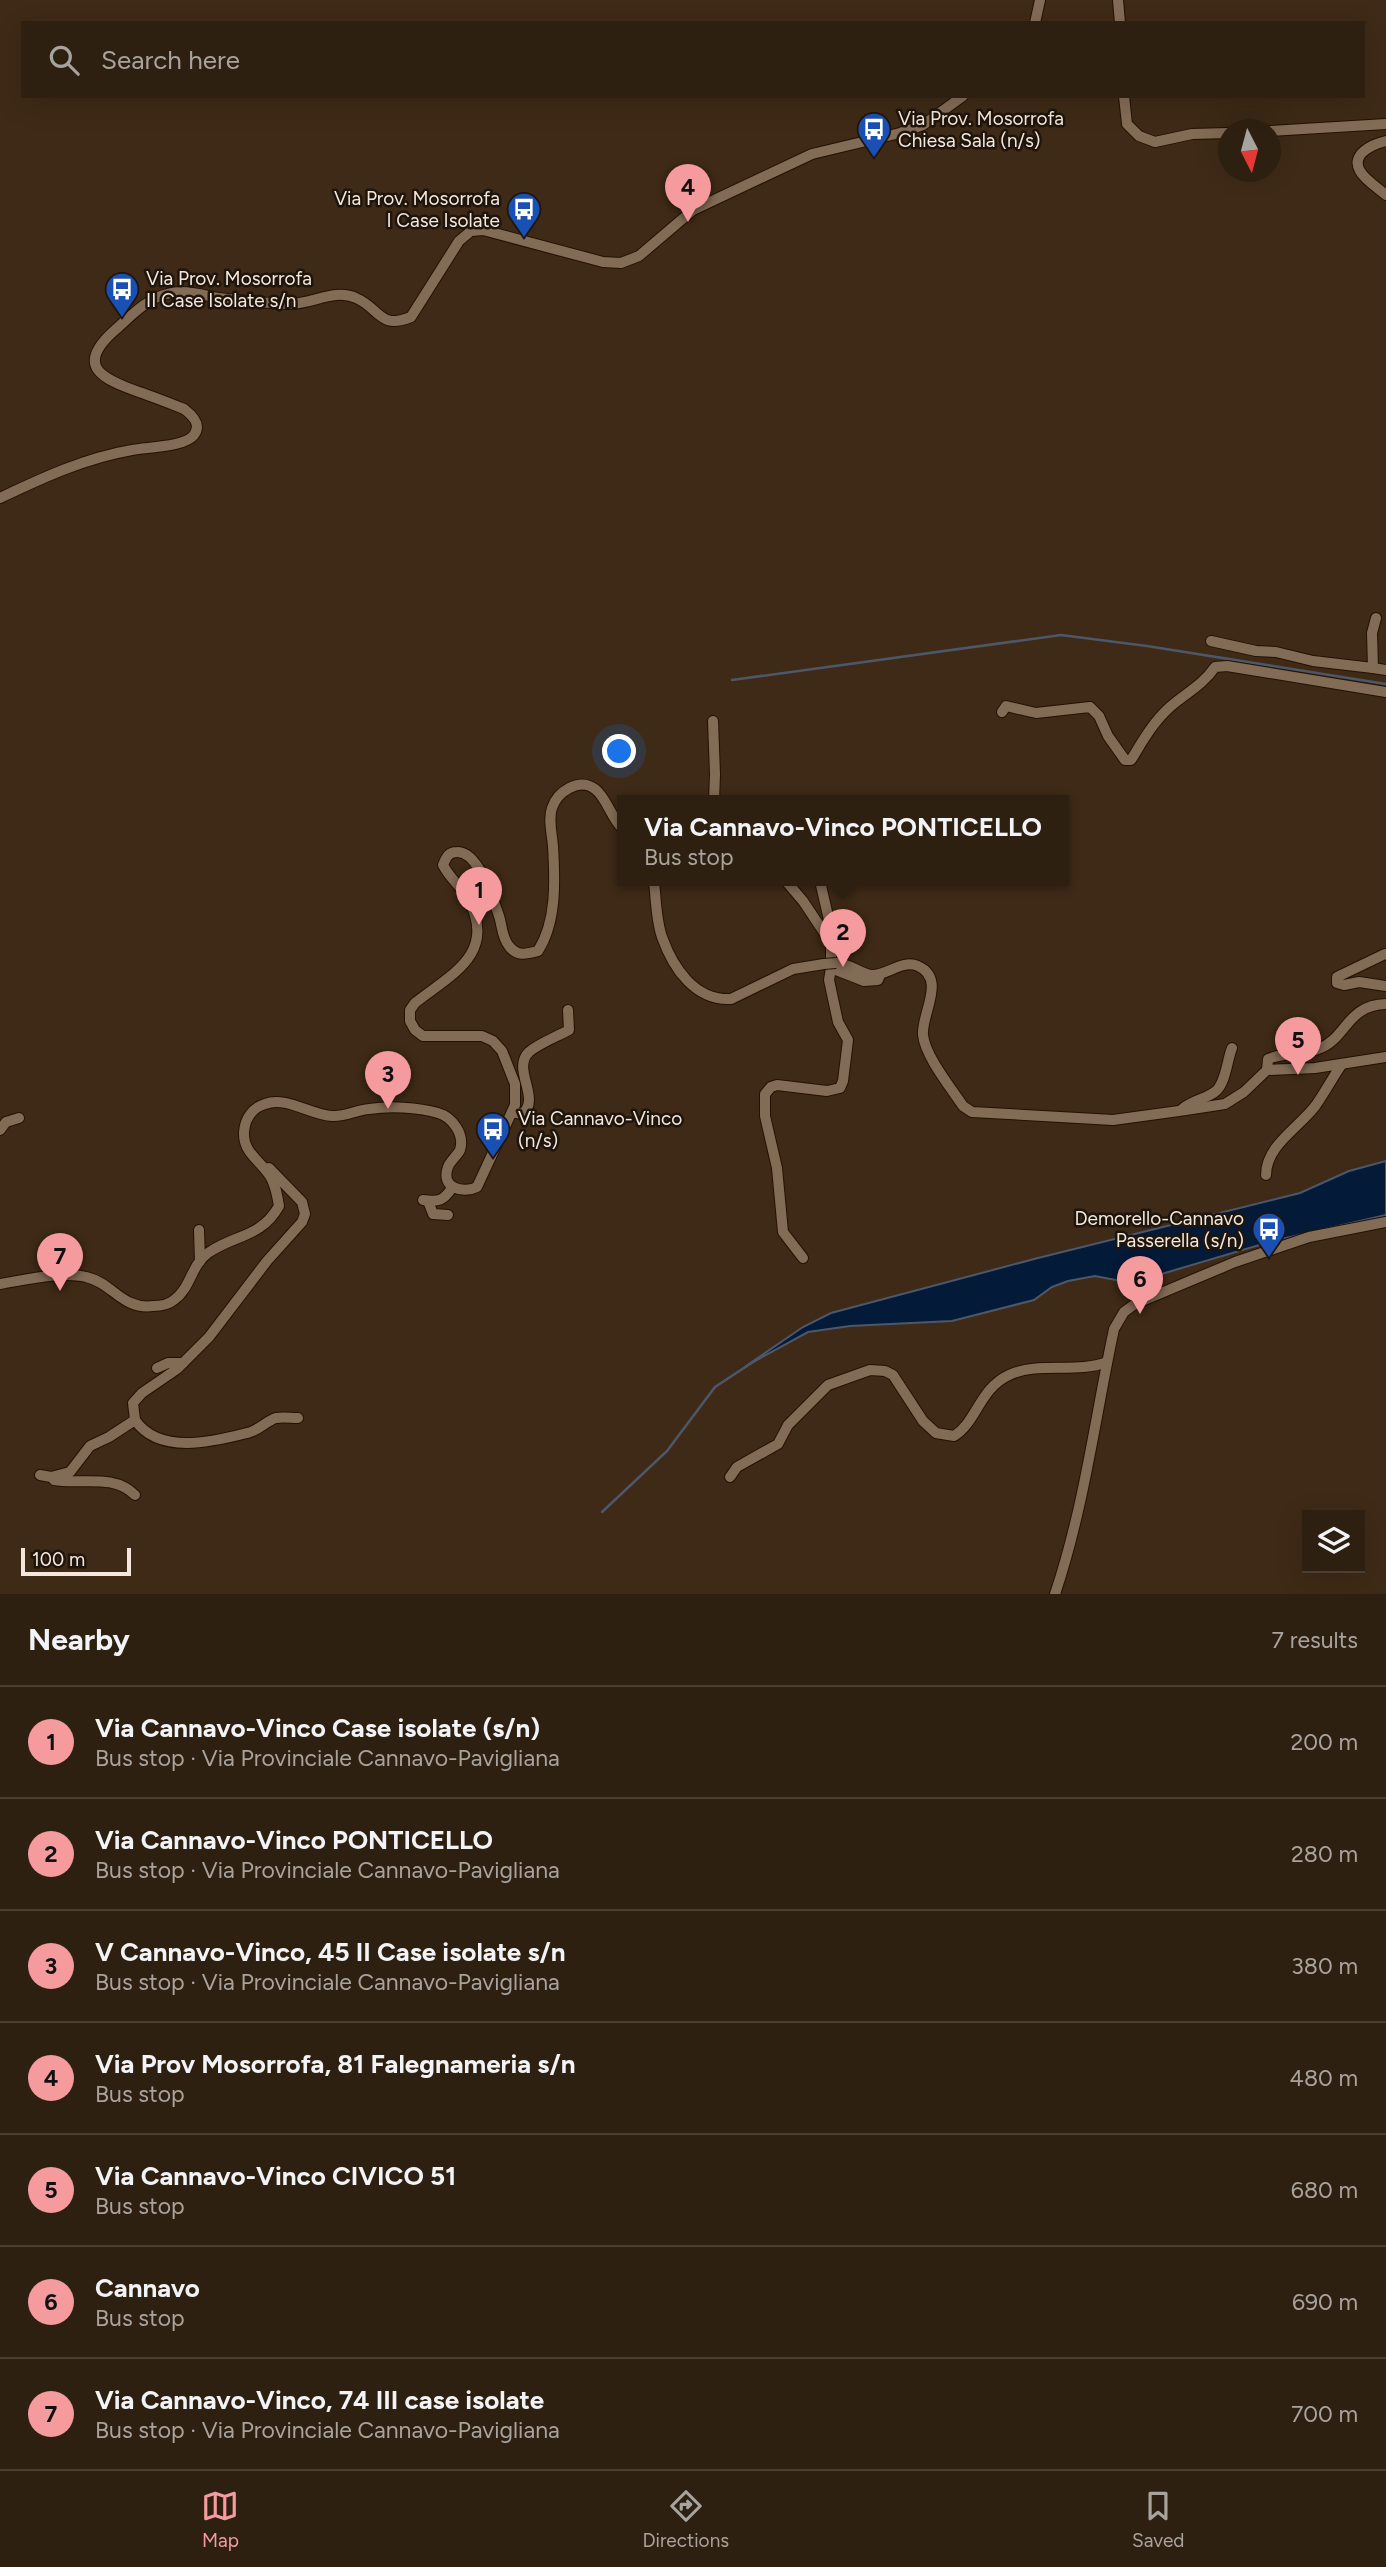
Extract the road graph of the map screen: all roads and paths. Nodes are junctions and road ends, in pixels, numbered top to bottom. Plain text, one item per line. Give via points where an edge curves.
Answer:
1 (1040, 0) edge
2 (1118, 0) edge
3 (1035, 21) edge
4 (1120, 21) edge
5 (960, 98) edge
6 (1124, 98) edge
7 (1386, 124) edge
8 (1281, 130) edge
9 (1218, 133) edge
10 (1386, 141) edge
11 (1386, 195) edge
12 (0, 498) edge
13 (1376, 618) dead end
14 (1211, 641) dead end
15 (1373, 668) junction
16 (1386, 670) edge
17 (1386, 692) edge
18 (1002, 712) dead end
19 (713, 721) dead end
20 (714, 795) edge
21 (617, 824) edge
22 (655, 886) edge
23 (790, 886) edge
24 (821, 886) edge
25 (831, 943) junction
26 (1385, 954) edge
27 (830, 965) junction
28 (1386, 986) edge
29 (1386, 1004) edge
30 (568, 1010) dead end
31 (1232, 1048) dead end
32 (1386, 1057) edge
33 (1342, 1064) junction
34 (1267, 1070) junction
35 (1179, 1111) junction
36 (512, 1112) junction
37 (19, 1118) dead end
38 (0, 1130) edge
39 (253, 1157) junction
40 (1266, 1175) dead end
41 (452, 1188) junction
42 (449, 1215) dead end
43 (1386, 1222) edge
44 (199, 1230) dead end
45 (803, 1258) dead end
46 (200, 1261) junction
47 (0, 1284) edge
48 (1107, 1362) junction
49 (183, 1363) junction
50 (158, 1368) dead end
51 (298, 1418) dead end
52 (135, 1420) junction
53 (730, 1477) dead end
54 (135, 1494) dead end
55 (1055, 1594) edge

1 - 3 street
2 - 4 street
5 - 12 street via 923,125 812,153 693,211 639,256 621,263 471,231 459,241 411,317 397,323 382,319 358,298 346,295 290,304 188,292 166,294 145,303 101,342 95,366 106,380 184,408 194,416 194,436 182,443 130,450 54,472
6 - 9 street via 1126,124 1139,136 1155,142
7 - 8 street
10 - 11 street via 1362,152 1358,163 1365,177
13 - 15 street
14 - 15 street
15 - 16 street
17 - 18 street via 1215,667 1207,680 1157,720 1131,760 1125,760 1090,707 1036,713 1006,706
19 - 20 street
21 - 36 street via 595,789 573,786 557,799 551,818 551,915 545,940 538,951 528,954 509,947 474,858 464,852 446,856 443,865 472,908 478,935 475,950 469,960 415,1003 410,1021 423,1036 482,1036 493,1041 515,1084 517,1100
22 - 27 street via 662,936 688,983 708,996 731,999 793,969
23 - 25 street
24 - 25 street
25 - 27 street
26 - 28 street via 1337,977 1337,983
27 - 35 street via 843,963 880,975 909,964 926,972 932,997 922,1033 926,1048 963,1106 972,1112 1113,1121
27 - 45 street via 828,980 838,1023 848,1040 840,1088 827,1091 785,1085 771,1087 765,1094 783,1232
29 - 34 street via 1360,1010 1318,1049 1268,1059
30 - 36 street via 569,1030 529,1052 523,1063 528,1105 522,1114
31 - 35 street via 1215,1092
32 - 33 street
33 - 34 street
33 - 40 street via 1315,1106 1272,1154
34 - 35 street via 1225,1104
36 - 41 street via 477,1187 469,1191
37 - 38 street via 6,1122
39 - 41 street via 246,1149 247,1119 266,1103 329,1116 393,1108 433,1112 446,1115 458,1130 460,1149 447,1174
39 - 46 street via 269,1173 279,1206 265,1225 209,1252
39 - 49 street via 287,1185 302,1202 305,1214 233,1308
41 - 42 street via 446,1199 425,1200 433,1214
43 - 48 street via 1309,1237 1136,1304 1117,1321
44 - 46 street
46 - 47 street via 174,1300 155,1306 134,1306 97,1281 76,1275
48 - 53 street via 1009,1375 982,1396 962,1431 954,1436 936,1433 923,1421 893,1375 870,1370 828,1385 788,1425 778,1444 737,1467
48 - 55 street via 1082,1503
49 - 50 street
49 - 52 street via 142,1393 134,1403
51 - 52 street via 275,1418 250,1433 181,1443 153,1437
52 - 54 street via 90,1446 70,1472 40,1475 64,1482 93,1480 123,1486

